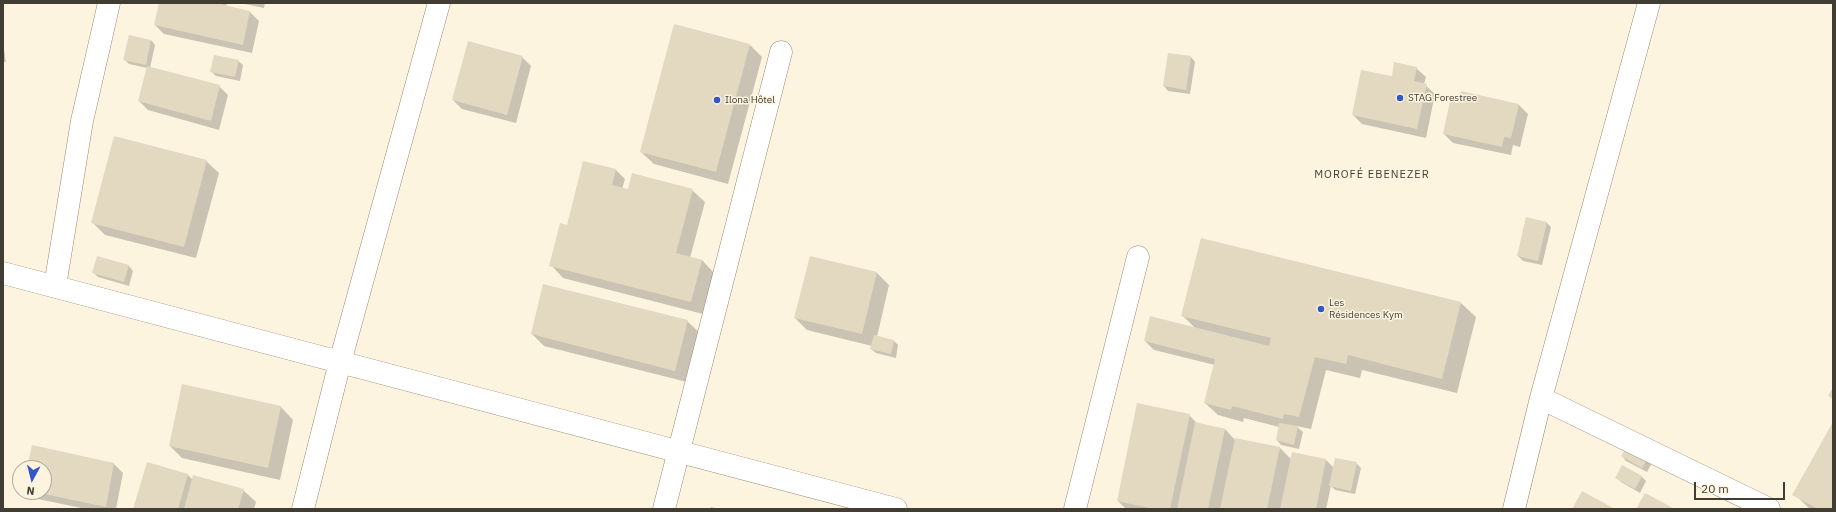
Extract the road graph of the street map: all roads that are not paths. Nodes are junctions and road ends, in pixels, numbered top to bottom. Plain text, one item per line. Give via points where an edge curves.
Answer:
1 (109, 3) edge
2 (438, 3) edge
3 (1649, 3) edge
4 (780, 52) dead end
5 (1138, 257) dead end
6 (3, 272) edge
7 (55, 286) junction
8 (340, 362) junction
9 (1541, 398) junction
10 (678, 452) junction
11 (303, 509) edge
12 (664, 509) edge
13 (896, 509) edge
14 (1074, 509) edge
15 (1514, 509) edge
16 (1769, 509) edge

1 - 7 street via 82,121
2 - 8 street
3 - 9 street
4 - 10 street
5 - 14 street
6 - 7 street
7 - 8 street
8 - 10 street
8 - 11 street
9 - 15 street
9 - 16 street
10 - 12 street
10 - 13 street

